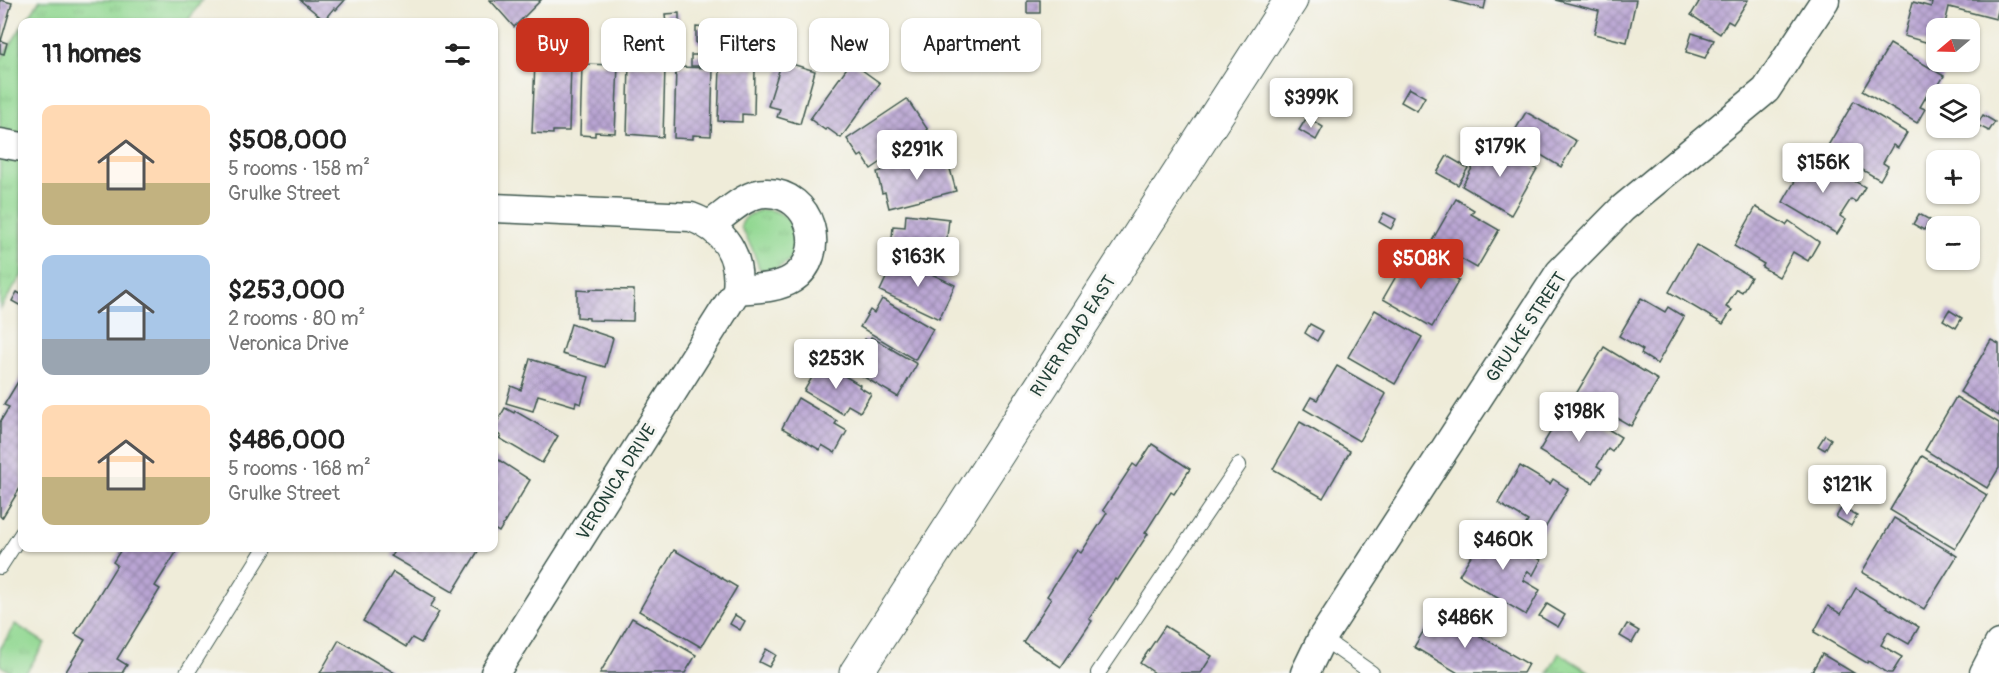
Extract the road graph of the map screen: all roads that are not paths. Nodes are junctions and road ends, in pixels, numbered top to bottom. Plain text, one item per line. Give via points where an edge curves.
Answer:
1 (1291, 0) edge
2 (1825, 0) edge
3 (0, 143) edge
4 (18, 146) edge
5 (498, 208) edge
6 (710, 225) junction
7 (737, 290) junction
8 (1239, 465) dead end
9 (18, 539) edge
10 (262, 552) edge
11 (0, 567) edge
12 (1322, 638) junction
13 (187, 673) edge
14 (495, 673) edge
15 (856, 673) edge
16 (1098, 673) edge
17 (1305, 673) edge
18 (1372, 673) edge

1 - 15 street, RIVER ROAD EAST
2 - 12 street, GRULKE STREET via 1766,90 1623,208 1560,272
3 - 4 street
5 - 6 street via 691,217
6 - 7 street via 733,254 739,280
6 - 7 street via 750,197 765,193 797,203 807,218 813,248 799,274 780,285
7 - 14 street, VERONICA DRIVE
8 - 16 lane
9 - 11 lane
10 - 13 lane
12 - 17 street, GRULKE STREET
12 - 18 lane

